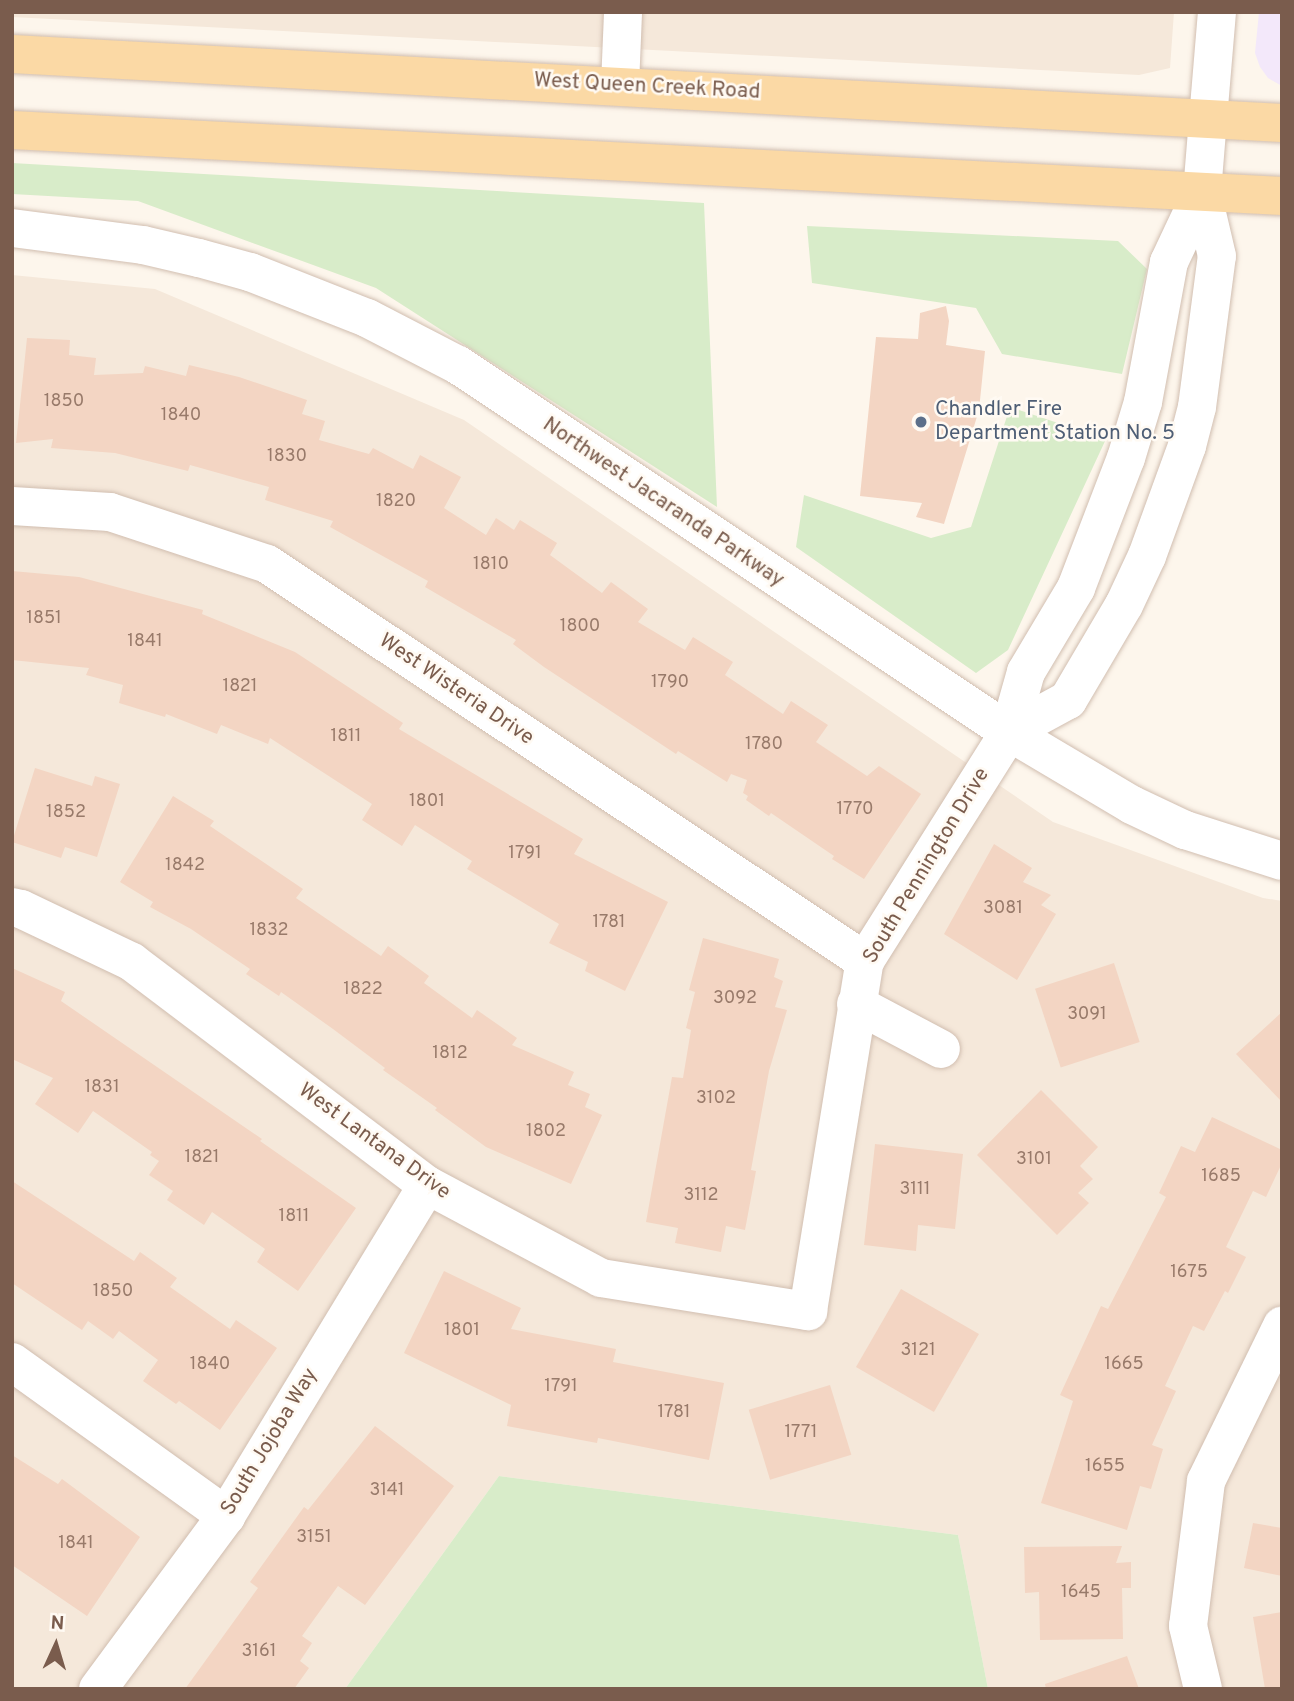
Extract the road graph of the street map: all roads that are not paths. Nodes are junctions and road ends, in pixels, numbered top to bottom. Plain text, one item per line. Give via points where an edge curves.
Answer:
1 (623, 12) edge
2 (1217, 12) edge
3 (12, 54) edge
4 (620, 85) junction
5 (1208, 119) junction
6 (1282, 123) edge
7 (12, 130) edge
8 (1202, 192) junction
9 (1282, 196) edge
10 (12, 228) edge
11 (12, 506) edge
12 (1009, 732) junction
13 (1282, 861) edge
14 (12, 907) edge
15 (865, 961) junction
16 (856, 1004) junction
17 (941, 1049) dead end
18 (427, 1185) junction
19 (808, 1311) joint
20 (1282, 1326) edge
21 (12, 1362) edge
22 (226, 1516) junction
23 (98, 1689) edge
24 (1203, 1689) edge

1 - 4 street
2 - 5 street, South Pennington Drive
3 - 4 main road, West Queen Creek Road
4 - 5 main road, West Queen Creek Road
5 - 6 main road, West Queen Creek Road
5 - 8 street, South Pennington Drive
7 - 8 main road
8 - 9 main road
8 - 12 street, South Pennington Drive via 1169,261 1143,402 1126,458 1076,588 1026,672
8 - 12 street, South Pennington Drive via 1217,256 1197,407 1167,504 1124,605 1068,700
10 - 12 street, Northwest Jacaranda Parkway via 143,245 199,258 261,276 367,318 458,365
11 - 15 street, West Wisteria Drive via 110,512 267,565
12 - 13 street, Northwest Jacaranda Parkway via 1132,805 1185,830
12 - 15 street, South Pennington Drive
14 - 18 street, West Lantana Drive via 132,962
15 - 16 street, South Pennington Drive
16 - 17 street
16 - 19 street, South Pennington Drive
18 - 19 street, West Lantana Drive via 601,1278
18 - 22 street, South Jojoba Way
20 - 24 street via 1206,1480 1188,1626
21 - 22 street
22 - 23 street, South Jojoba Way

